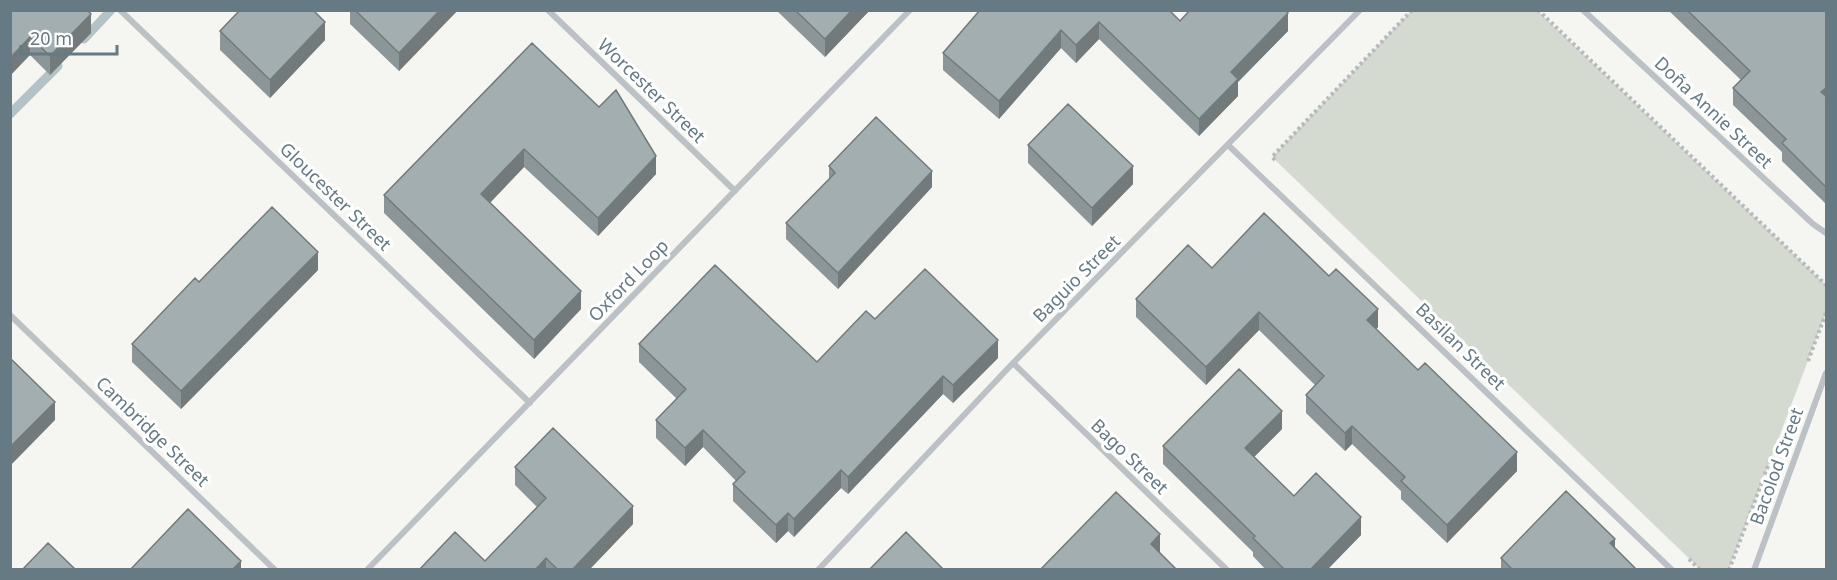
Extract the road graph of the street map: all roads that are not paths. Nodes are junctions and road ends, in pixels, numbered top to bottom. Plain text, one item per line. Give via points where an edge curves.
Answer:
1 (120, 10) edge
2 (548, 10) edge
3 (910, 10) edge
4 (1360, 10) edge
5 (1583, 10) edge
6 (1228, 145) junction
7 (735, 191) junction
8 (1827, 233) edge
9 (10, 315) edge
10 (1013, 363) junction
11 (1827, 374) edge
12 (530, 403) junction
13 (275, 570) edge
14 (368, 570) edge
15 (818, 570) edge
16 (1227, 570) edge
17 (1672, 570) edge
18 (1754, 570) edge

1 - 12 street, Gloucester Street
2 - 7 street, Worcester Street
3 - 7 street, Oxford Loop
4 - 6 street, Baguio Street
5 - 8 street, Doña Annie Street
6 - 10 street, Baguio Street
6 - 17 street, Basilan Street
7 - 12 street, Oxford Loop
9 - 13 street, Cambridge Street
10 - 15 street, Baguio Street
10 - 16 street, Bago Street
11 - 18 street, Bacolod Street
12 - 14 street, Oxford Loop

